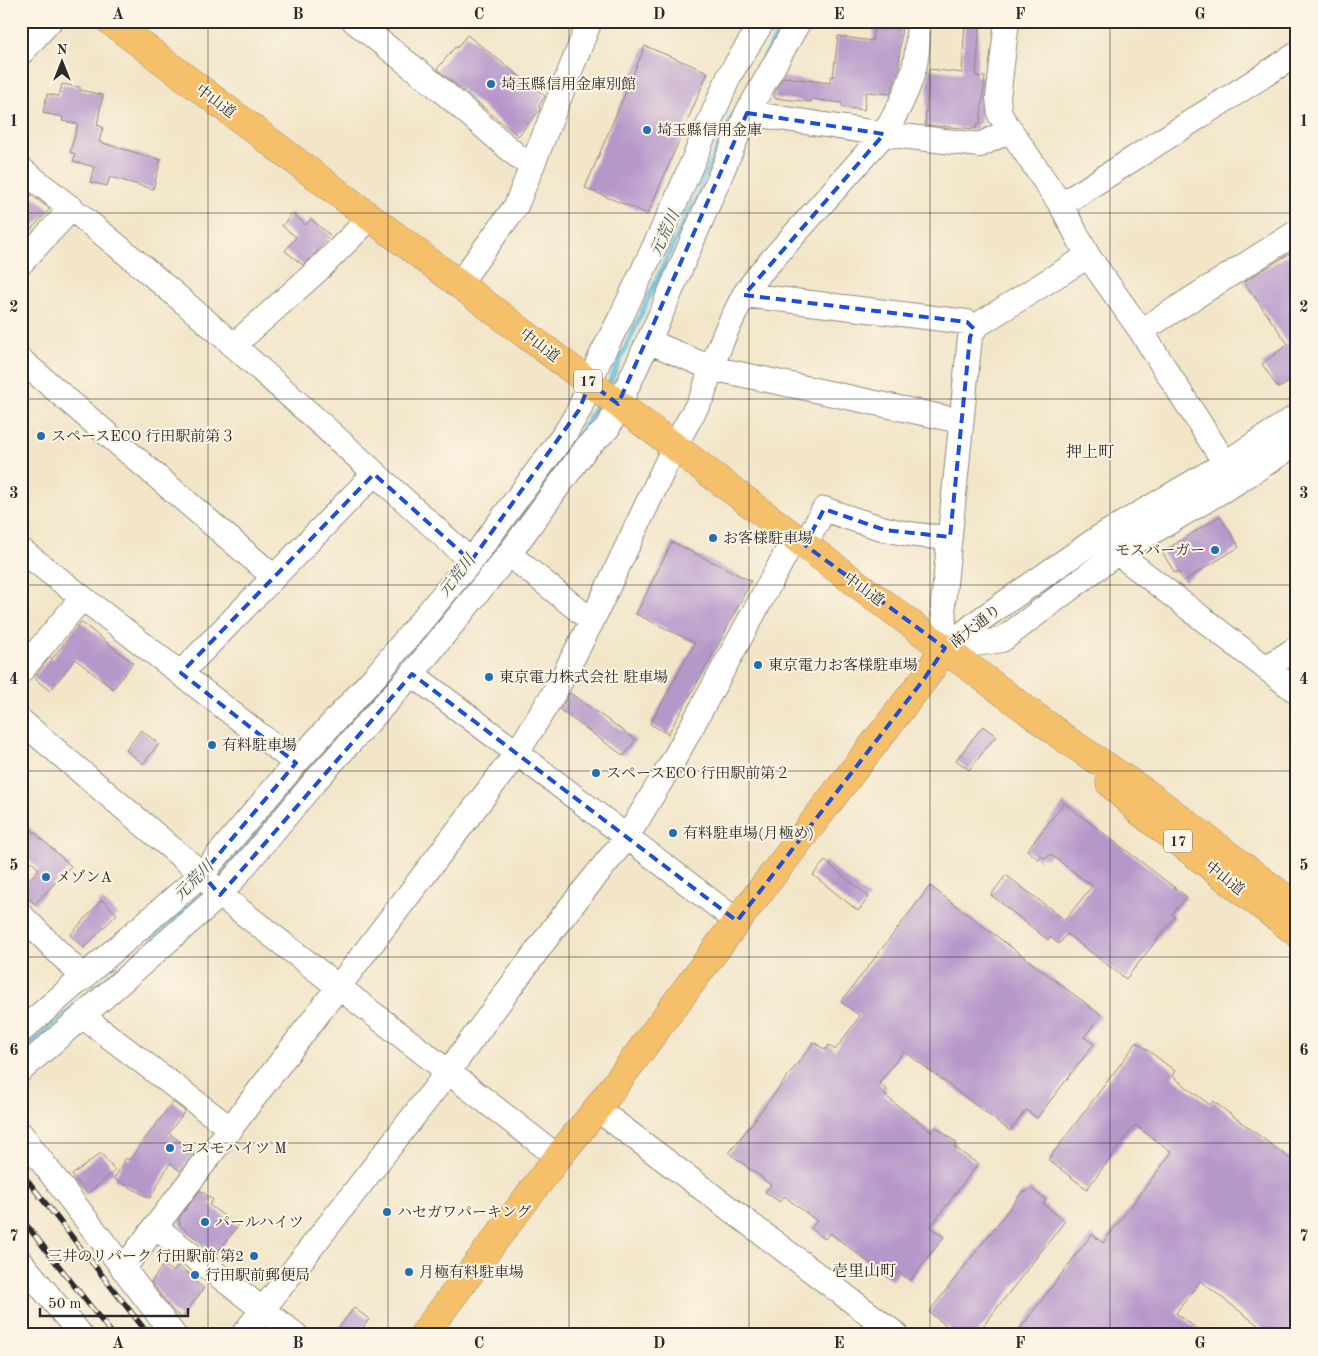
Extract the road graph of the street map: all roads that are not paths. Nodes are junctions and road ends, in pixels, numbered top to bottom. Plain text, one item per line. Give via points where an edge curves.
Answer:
1 (50, 21) edge
2 (110, 21) edge
3 (354, 21) edge
4 (590, 21) edge
5 (763, 21) edge
6 (799, 21) edge
7 (919, 21) edge
8 (1007, 21) edge
9 (21, 53) edge
10 (1297, 54) edge
11 (747, 112) junction
12 (1010, 130) junction
13 (884, 134) junction
14 (532, 164) junction
15 (21, 169) edge
16 (1060, 205) junction
17 (72, 208) junction
18 (370, 218) junction
19 (1297, 232) edge
20 (1088, 256) junction
21 (21, 263) edge
22 (459, 284) junction
23 (744, 295) junction
24 (974, 329) junction
25 (1141, 331) junction
26 (648, 341) junction
27 (233, 346) junction
28 (21, 360) edge
29 (711, 368) junction
30 (590, 383) junction
31 (618, 404) junction
32 (1297, 416) edge
33 (960, 421) junction
34 (1297, 443) edge
35 (674, 447) junction
36 (1231, 473) junction
37 (374, 474) junction
38 (950, 538) junction
39 (1098, 538) junction
40 (800, 541) junction
41 (21, 550) edge
42 (1117, 552) junction
43 (509, 554) junction
44 (470, 561) junction
45 (274, 577) junction
46 (82, 598) junction
47 (592, 621) junction
48 (945, 648) junction
49 (1297, 648) edge
50 (1266, 668) junction
51 (21, 671) edge
52 (181, 673) junction
53 (412, 674) junction
54 (1297, 692) edge
55 (21, 721) edge
56 (1067, 740) junction
57 (517, 753) junction
58 (296, 763) junction
59 (627, 837) junction
60 (202, 874) junction
61 (220, 894) junction
62 (1297, 907) edge
63 (21, 915) edge
64 (737, 921) junction
65 (1297, 933) edge
66 (84, 978) junction
67 (339, 988) junction
68 (82, 1016) junction
69 (21, 1031) edge
70 (21, 1070) edge
71 (448, 1072) junction
72 (597, 1109) junction
73 (231, 1128) junction
74 (21, 1134) edge
75 (558, 1157) junction
76 (155, 1228) junction
77 (21, 1262) edge
78 (123, 1269) junction
79 (263, 1309) junction
80 (81, 1335) edge
81 (174, 1335) edge
82 (243, 1335) edge
83 (296, 1335) edge
84 (424, 1335) edge
85 (897, 1335) edge

1 - 9 street
2 - 18 main road, 中山道 / 17
3 - 14 street via 521,159
4 - 14 street
5 - 30 street via 730,74 676,201
6 - 11 street
7 - 13 street via 915,63 906,95
8 - 12 street via 998,109
10 - 16 street
11 - 13 street
11 - 26 street
12 - 13 street via 980,144
12 - 16 street
13 - 23 street
14 - 22 street via 516,206
15 - 17 street
16 - 20 street
17 - 21 street
17 - 27 street
18 - 22 main road, 中山道 / 17
18 - 27 street
19 - 25 street
20 - 24 street
20 - 25 street
22 - 30 main road, 中山道 / 17
23 - 24 street via 967,322
23 - 29 street
24 - 33 street via 970,337
25 - 36 street
26 - 29 street
26 - 31 street
27 - 37 street
28 - 45 street
29 - 33 street
29 - 35 street via 703,395
30 - 31 main road, 中山道 / 17
30 - 44 street via 566,432
31 - 35 main road, 中山道 / 17
31 - 43 street via 608,428 587,447
32 - 36 street, 南大通り
33 - 38 street
34 - 36 street, 南大通り
35 - 40 main road, 中山道 / 17
35 - 47 street
36 - 39 street, 南大通り
36 - 42 street, 南大通り
37 - 44 street
37 - 45 street
38 - 40 street via 885,530 824,509
38 - 48 street via 943,603
39 - 42 street
39 - 48 street, 南大通り
40 - 48 main road, 中山道 / 17
40 - 59 street
41 - 46 street
42 - 48 street, 南大通り via 1002,640
42 - 50 street
43 - 47 street
43 - 53 street
44 - 58 street via 378,673
45 - 52 street
46 - 51 street
46 - 52 street
47 - 57 street via 557,688
48 - 56 main road, 中山道 / 17
48 - 64 main road via 924,680
49 - 50 street
50 - 54 street
52 - 58 street
53 - 57 street
53 - 61 street via 316,780
55 - 60 street
56 - 62 main road, 中山道 / 17 via 1149,795
56 - 65 main road, 中山道 / 17 via 1139,811
57 - 59 street
57 - 67 street
58 - 60 street
59 - 64 street
59 - 71 street via 556,925
60 - 61 street
60 - 66 street
61 - 67 street
61 - 68 street
63 - 66 street
64 - 72 main road
66 - 69 street
67 - 71 street
67 - 73 street
68 - 70 street
68 - 73 street
71 - 75 street
71 - 79 street
72 - 75 main road
72 - 85 street
73 - 76 street
74 - 78 street
75 - 84 main road
76 - 78 street
76 - 79 street
77 - 80 street
78 - 81 street
79 - 82 street
79 - 83 street

